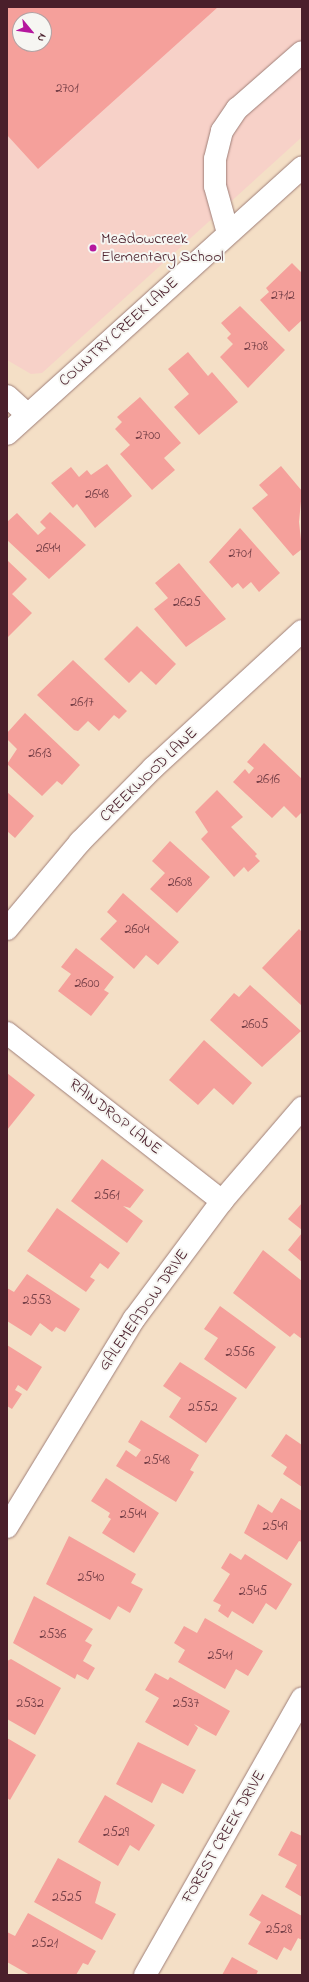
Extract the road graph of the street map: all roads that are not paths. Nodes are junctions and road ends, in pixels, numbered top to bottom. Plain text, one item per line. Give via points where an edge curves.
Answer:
1 (302, 52) edge
2 (302, 167) edge
3 (228, 233) junction
4 (7, 396) edge
5 (27, 414) junction
6 (7, 434) edge
7 (302, 631) edge
8 (7, 930) edge
9 (7, 1032) edge
10 (302, 1108) edge
11 (222, 1201) junction
12 (7, 1527) edge
13 (302, 1699) edge
14 (145, 1975) edge

1 - 3 street via 237,109 222,131 215,159 215,186
2 - 3 street, COUNTRY CREEK LANE
3 - 5 street, COUNTRY CREEK LANE
4 - 5 street
5 - 6 street, COUNTRY CREEK LANE
7 - 8 street, CREEKWOOD LANE via 143,778 80,842
9 - 11 street, RAINDROP LANE
10 - 11 street, GALEMEADOW DRIVE
11 - 12 street, GALEMEADOW DRIVE via 134,1319
13 - 14 street, FOREST CREEK DRIVE

